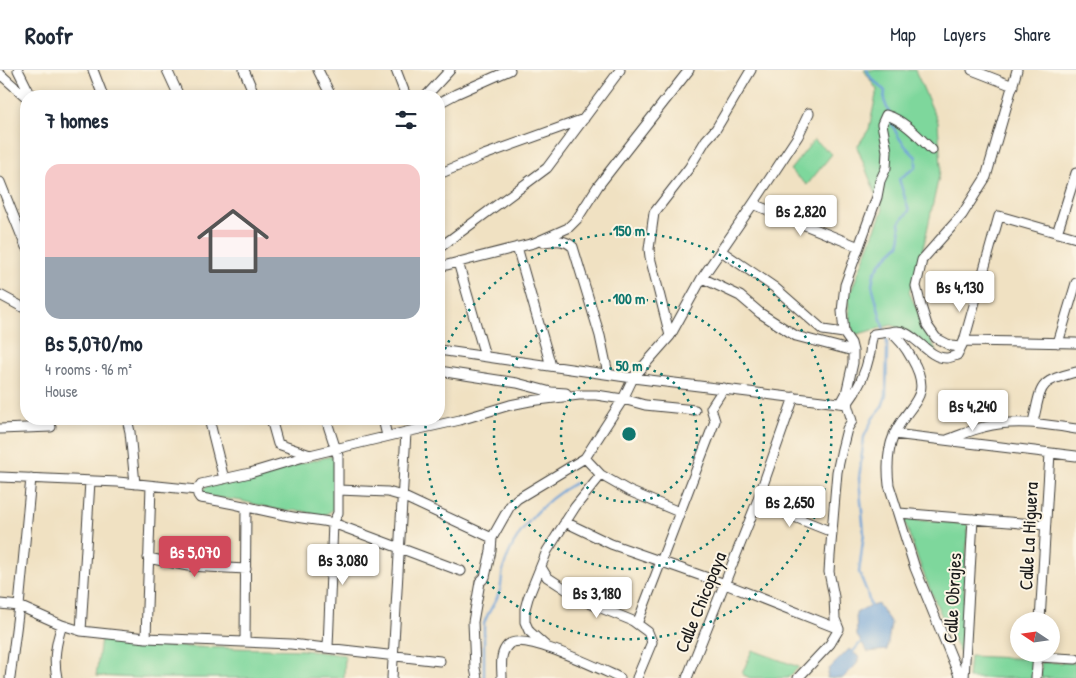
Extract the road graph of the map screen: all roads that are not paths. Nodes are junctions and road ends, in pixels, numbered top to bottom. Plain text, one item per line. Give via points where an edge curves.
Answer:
1 (18, 70) edge
2 (93, 70) edge
3 (167, 70) edge
4 (244, 70) edge
5 (318, 70) edge
6 (396, 70) edge
7 (450, 70) edge
8 (510, 70) edge
9 (620, 70) edge
10 (689, 70) edge
11 (751, 70) edge
12 (972, 70) edge
13 (1017, 70) edge
14 (0, 74) edge
15 (1012, 86) junction
16 (28, 90) edge
17 (101, 90) edge
18 (175, 90) edge
19 (252, 90) edge
20 (327, 90) edge
21 (404, 90) edge
22 (432, 90) edge
23 (20, 92) edge
24 (445, 100) edge
25 (809, 113) dead end
26 (584, 118) junction
27 (932, 150) dead end
28 (445, 172) edge
29 (1076, 173) edge
30 (0, 182) edge
31 (753, 204) junction
32 (20, 232) edge
33 (1057, 232) junction
34 (1076, 238) edge
35 (534, 243) junction
36 (445, 244) edge
37 (517, 247) junction
38 (858, 248) junction
39 (720, 251) junction
40 (458, 262) junction
41 (445, 265) edge
42 (702, 278) junction
43 (1076, 283) edge
44 (0, 295) edge
45 (20, 306) edge
46 (890, 332) junction
47 (844, 333) junction
48 (670, 336) junction
49 (1058, 343) junction
50 (1076, 343) edge
51 (963, 344) junction
52 (445, 351) edge
53 (853, 351) junction
54 (485, 356) junction
55 (551, 366) junction
56 (445, 372) edge
57 (1076, 372) edge
58 (608, 374) junction
59 (634, 378) junction
60 (724, 388) junction
61 (579, 395) junction
62 (794, 397) junction
63 (623, 399) junction
64 (844, 404) junction
65 (695, 410) dead end
66 (1033, 422) junction
67 (445, 423) edge
68 (128, 425) edge
69 (210, 425) edge
70 (273, 425) edge
71 (328, 425) edge
72 (384, 425) edge
73 (438, 425) edge
74 (50, 427) dead end
75 (0, 429) edge
76 (1076, 429) edge
77 (406, 432) junction
78 (894, 434) junction
79 (387, 436) junction
80 (946, 441) junction
81 (335, 450) junction
82 (1050, 453) junction
83 (310, 455) junction
84 (1076, 456) edge
85 (585, 458) junction
86 (601, 475) junction
87 (0, 477) edge
88 (31, 478) junction
89 (224, 480) junction
90 (90, 481) junction
91 (134, 484) junction
92 (151, 486) junction
93 (197, 490) junction
94 (338, 490) junction
95 (402, 496) junction
96 (758, 502) junction
97 (246, 506) junction
98 (679, 512) junction
99 (899, 513) junction
100 (973, 519) junction
101 (566, 522) junction
102 (333, 524) junction
103 (1045, 525) junction
104 (832, 532) junction
105 (492, 538) junction
106 (399, 548) junction
107 (148, 558) junction
108 (661, 561) junction
109 (541, 567) junction
110 (246, 568) junction
111 (461, 571) dead end
112 (725, 584) junction
113 (0, 604) edge
114 (19, 606) junction
115 (1040, 612) edge
116 (637, 624) junction
117 (62, 625) junction
118 (839, 629) junction
119 (80, 631) junction
120 (146, 638) junction
121 (245, 642) junction
122 (547, 647) junction
123 (328, 648) junction
124 (393, 655) junction
125 (1060, 658) edge
126 (1076, 659) edge
127 (440, 661) dead end
128 (1037, 662) edge
129 (10, 678) edge
130 (57, 678) edge
131 (392, 678) edge
132 (478, 678) edge
133 (502, 678) edge
134 (620, 678) edge
135 (637, 678) edge
136 (686, 678) edge
137 (798, 678) edge
138 (960, 678) edge
139 (964, 678) edge
140 (1036, 678) edge

1 - 16 street
2 - 17 street
3 - 18 street
4 - 19 street
5 - 20 street
6 - 21 street
7 - 22 street
8 - 24 street
9 - 26 street
10 - 35 street via 598,186 577,219 568,228
11 - 48 street via 716,129 654,213 649,249
12 - 15 street
13 - 15 street
14 - 23 street
15 - 51 street via 986,176 962,215 922,260 916,286 927,325 936,338 951,346
25 - 31 street via 798,136
26 - 28 street
26 - 36 street via 547,168
27 - 38 street via 899,121 884,118 882,124 888,159
29 - 33 street
30 - 32 street
31 - 38 street
31 - 39 street
33 - 34 street
33 - 51 street via 999,216
35 - 37 street
35 - 58 street via 561,240 573,247
37 - 40 street
37 - 55 street
38 - 47 street via 845,285
39 - 42 street
39 - 47 street via 774,287 823,330
40 - 41 street
40 - 54 street
42 - 48 street
42 - 53 street via 740,296 796,336
43 - 49 street
44 - 45 street
46 - 51 street via 904,332 936,356 946,358 957,355
46 - 64 street via 874,334 861,378 853,396
46 - 78 street via 898,337 917,368 922,386
47 - 53 street
48 - 59 street
49 - 50 street
49 - 51 street
52 - 54 street
53 - 64 street
54 - 55 street
55 - 58 street
56 - 61 street
57 - 66 street via 1046,383 1040,391
58 - 59 street
59 - 60 street
59 - 63 street
60 - 62 street
60 - 98 street via 711,408 715,422
61 - 63 street
61 - 67 street via 510,405
62 - 64 street
62 - 96 street, Calle Chicopaya
63 - 65 street via 645,405
63 - 85 street
64 - 104 street via 852,421 842,449
66 - 76 street
66 - 80 street via 982,427
68 - 91 street
69 - 89 street
70 - 83 street via 278,444
71 - 81 street
72 - 79 street
73 - 77 street
74 - 75 street
77 - 79 street
77 - 95 street
78 - 80 street
78 - 99 street via 888,454 888,470 889,485
79 - 81 street
80 - 82 street
81 - 83 street
81 - 94 street via 338,456
82 - 84 street
82 - 103 street, Calle La Higuera
83 - 89 street
85 - 86 street
85 - 105 street via 517,499
86 - 98 street
86 - 101 street
87 - 88 street
88 - 90 street
88 - 114 street
89 - 93 street via 201,484
90 - 91 street
90 - 119 street
91 - 92 street
92 - 93 street
92 - 107 street
93 - 97 street via 200,498
94 - 95 street via 388,492
94 - 102 street via 338,513
95 - 105 street
95 - 106 street
96 - 104 street
96 - 112 street, Calle Chicopaya
97 - 102 street
97 - 110 street
98 - 108 street
99 - 100 street
99 - 138 street via 914,568
100 - 103 street
100 - 139 street, Calle Obrajes
101 - 108 street via 611,544
101 - 109 street via 547,551
102 - 106 street
102 - 123 street
103 - 115 street, Calle La Higuera
104 - 118 street via 829,572
105 - 132 street via 473,622
106 - 111 street
106 - 124 street
107 - 110 street via 188,566
107 - 120 street
108 - 112 street
108 - 116 street
109 - 116 street via 546,577 584,601
109 - 122 street via 525,609 525,622
110 - 121 street
112 - 118 street
112 - 136 street, Calle Chicopaya
113 - 114 street
114 - 117 street
114 - 129 street
116 - 135 street via 648,632 652,642
117 - 119 street
117 - 130 street via 56,641 54,665
118 - 137 street via 830,644
119 - 120 street
120 - 121 street
121 - 123 street
122 - 133 street via 524,640 508,644 500,666
122 - 134 street
123 - 124 street
124 - 127 street
124 - 131 street
125 - 126 street
128 - 140 street

